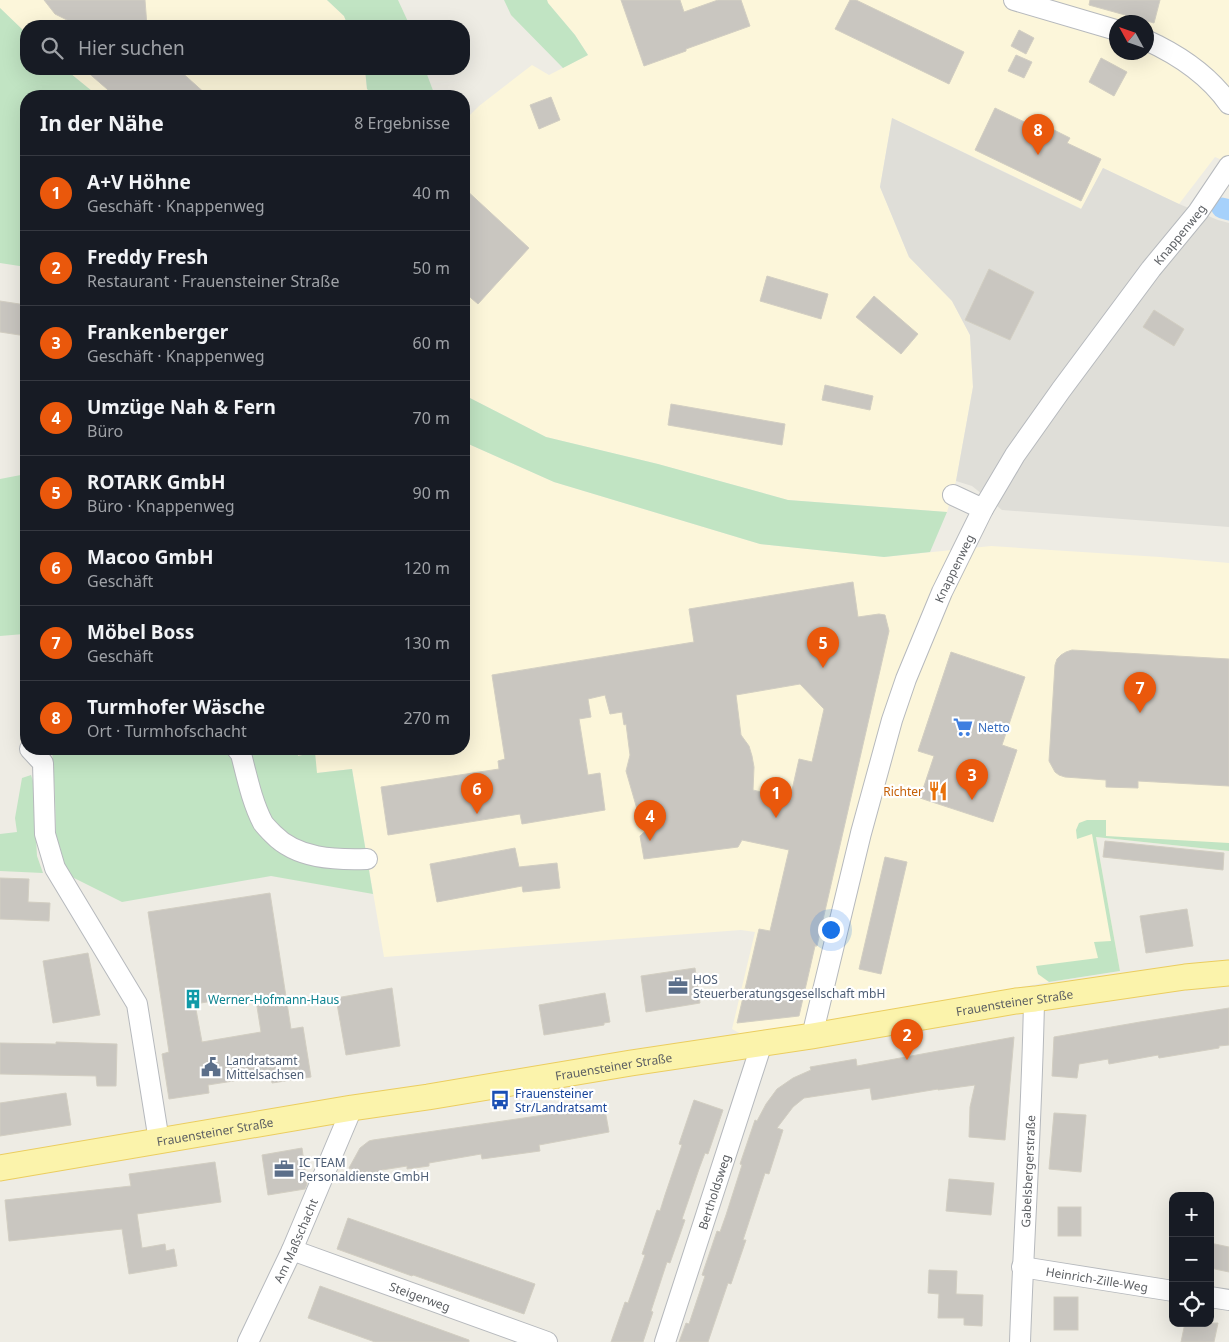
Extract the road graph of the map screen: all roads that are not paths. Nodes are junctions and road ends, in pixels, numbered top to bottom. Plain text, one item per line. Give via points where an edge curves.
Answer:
1 (1014, 0) edge
2 (1109, 28) edge
3 (1154, 44) edge
4 (1229, 104) edge
5 (1229, 166) edge
6 (953, 495) dead end
7 (983, 509) junction
8 (35, 755) edge
9 (240, 755) edge
10 (367, 859) dead end
11 (1229, 973) edge
12 (1034, 1000) junction
13 (812, 1036) junction
14 (762, 1043) junction
15 (352, 1108) junction
16 (159, 1141) junction
17 (0, 1168) edge
18 (292, 1250) junction
19 (1022, 1267) junction
20 (1169, 1290) edge
21 (1214, 1298) edge
22 (1229, 1300) edge
23 (248, 1342) edge
24 (547, 1342) edge
25 (665, 1342) edge
26 (1020, 1342) edge

1 - 2 street
3 - 4 street via 1198,71
5 - 7 street, Knappenweg via 1198,212 1061,390 1015,455
6 - 7 street
7 - 13 street, Knappenweg via 942,592 892,720
8 - 16 street via 43,764 45,834 55,868 137,1004
9 - 10 street via 251,795 264,824 280,841 314,856
11 - 12 main road, Frauensteiner Straße
12 - 13 main road, Frauensteiner Straße
12 - 19 street, Gabelsbergerstraße
13 - 14 main road, Frauensteiner Straße
14 - 15 main road, Frauensteiner Straße
14 - 25 street, Bertholdsweg
15 - 16 main road, Frauensteiner Straße
15 - 18 street, Am Maßschacht
16 - 17 main road, Frauensteiner Straße
18 - 23 street, Am Maßschacht
18 - 24 street, Steigerweg
19 - 20 street, Heinrich-Zille-Weg
19 - 26 street, Gabelsbergerstraße
21 - 22 street

